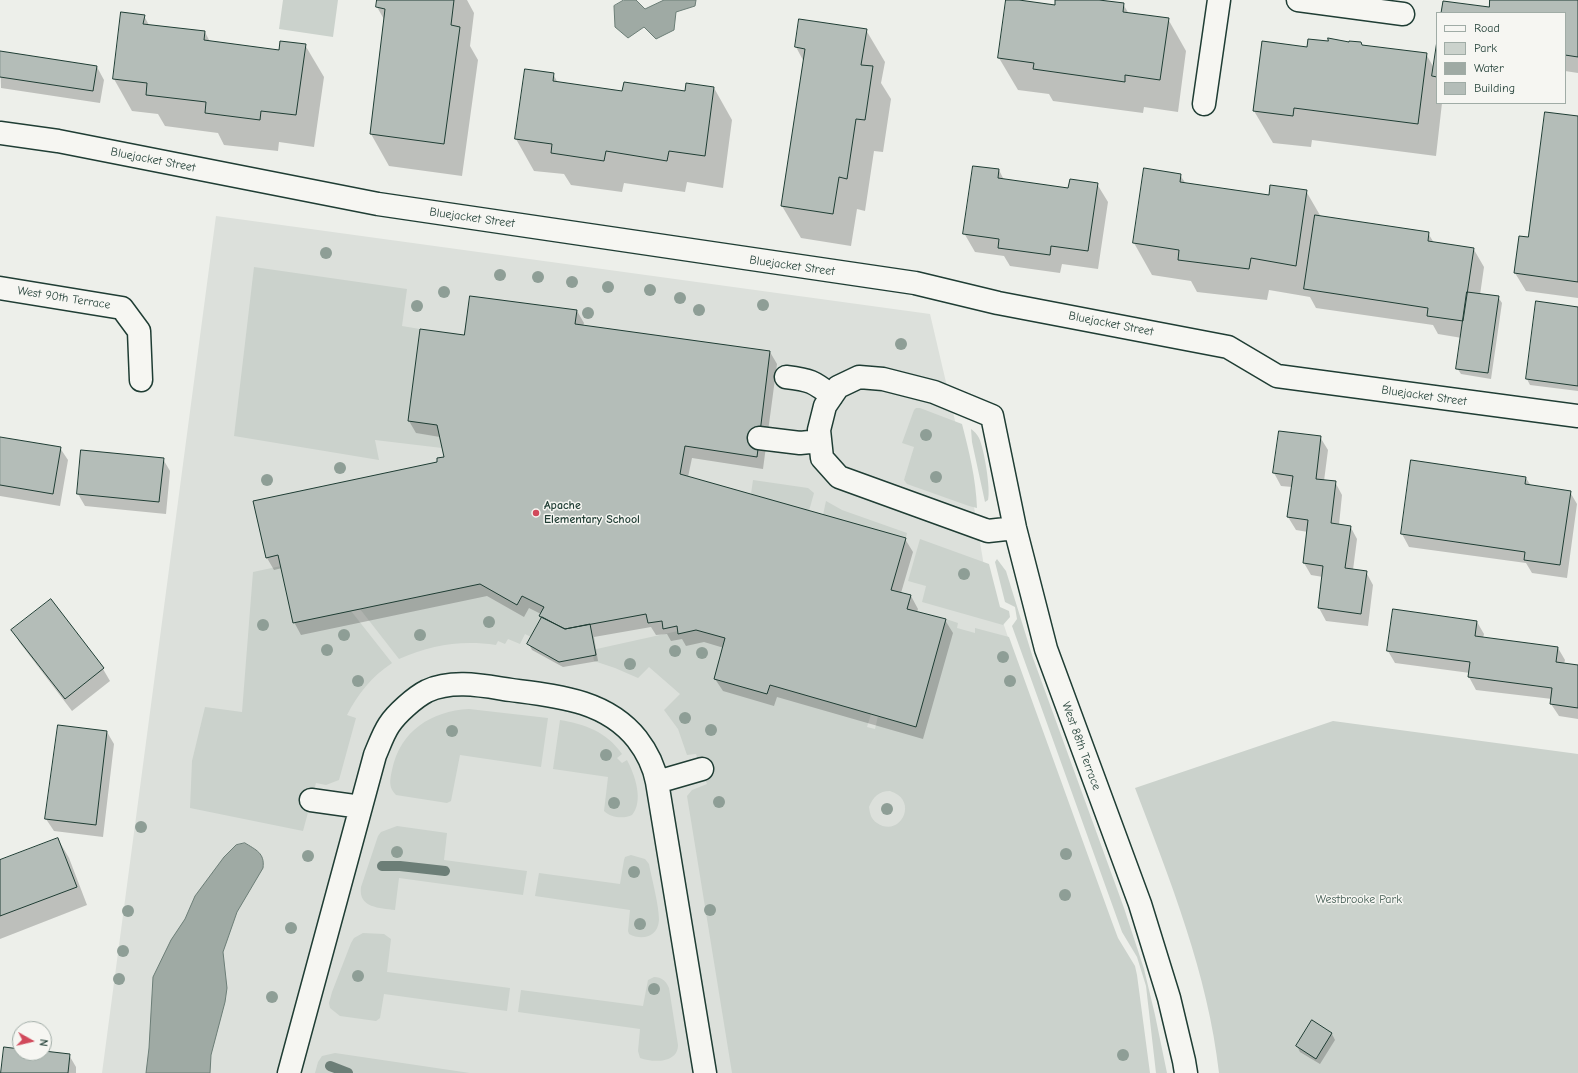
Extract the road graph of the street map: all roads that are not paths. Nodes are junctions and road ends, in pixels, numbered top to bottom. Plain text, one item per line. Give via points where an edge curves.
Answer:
1 (1219, 0) edge
2 (1298, 0) edge
3 (1403, 14) dead end
4 (1204, 104) dead end
5 (0, 133) edge
6 (0, 288) edge
7 (786, 377) dead end
8 (141, 380) dead end
9 (832, 396) junction
10 (1578, 416) edge
11 (759, 438) dead end
12 (820, 441) junction
13 (1014, 528) junction
14 (702, 769) dead end
15 (657, 782) junction
16 (311, 800) dead end
17 (361, 807) junction
18 (289, 1073) edge
19 (705, 1073) edge
20 (1186, 1073) edge

1 - 4 street
2 - 3 street
5 - 10 street, Bluejacket Street via 58,141 378,204 915,283 998,303 1228,347 1277,376
6 - 8 street, West 90th Terrace via 122,308 139,331
7 - 9 street via 818,384
9 - 12 street via 820,424
9 - 13 street, West 88th Terrace via 838,387 859,377 883,379 934,392 992,416
11 - 12 street
12 - 13 street via 822,458 839,477 988,532
13 - 20 street, West 88th Terrace via 1046,649 1140,904 1169,998
14 - 15 street
15 - 17 street via 647,752 630,730 612,715 590,704 566,698 474,685 445,686 427,691 405,707 388,725 375,755
15 - 19 street
16 - 17 street
17 - 18 street

